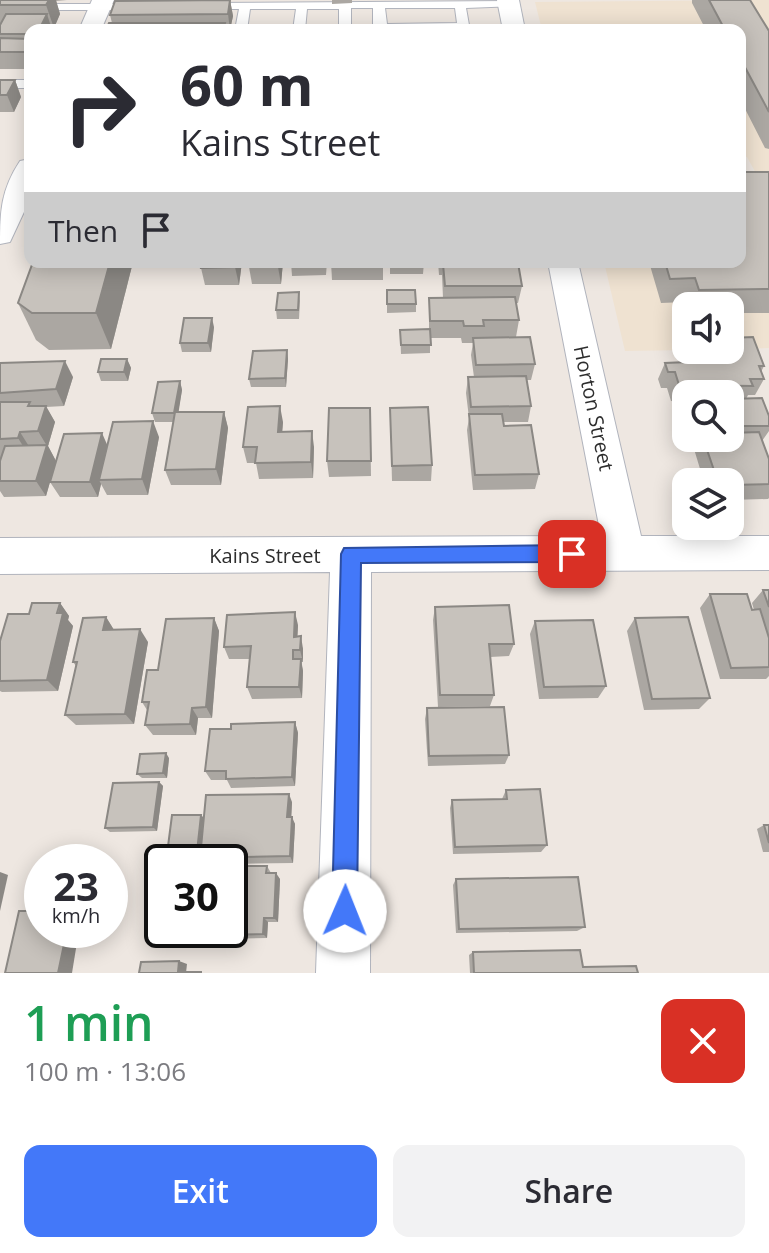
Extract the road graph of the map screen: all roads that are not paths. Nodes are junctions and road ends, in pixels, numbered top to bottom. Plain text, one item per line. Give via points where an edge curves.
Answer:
1 (508, 2) edge
2 (101, 4) edge
3 (379, 5) junction
4 (460, 5) junction
5 (198, 6) edge
6 (245, 6) junction
7 (302, 6) junction
8 (345, 6) junction
9 (0, 7) edge
10 (135, 7) edge
11 (93, 24) edge
12 (242, 24) edge
13 (300, 24) edge
14 (345, 24) edge
15 (379, 24) edge
16 (463, 24) edge
17 (513, 24) edge
18 (0, 84) edge
19 (24, 84) edge
20 (24, 186) edge
21 (14, 218) edge
22 (564, 268) edge
23 (769, 553) edge
24 (351, 554) junction
25 (625, 554) junction
26 (0, 556) edge
27 (343, 973) edge

1 - 4 lane
1 - 17 street
2 - 9 lane
2 - 10 lane
2 - 11 street
3 - 4 lane
3 - 8 lane
3 - 15 lane
4 - 16 lane
5 - 6 lane
6 - 7 lane
6 - 12 lane
7 - 8 lane
7 - 13 lane
8 - 14 lane
18 - 19 lane
20 - 21 street
22 - 25 street, Horton Street
23 - 25 street, Kains Street
24 - 25 street, Kains Street
24 - 26 street, Kains Street
24 - 27 street

